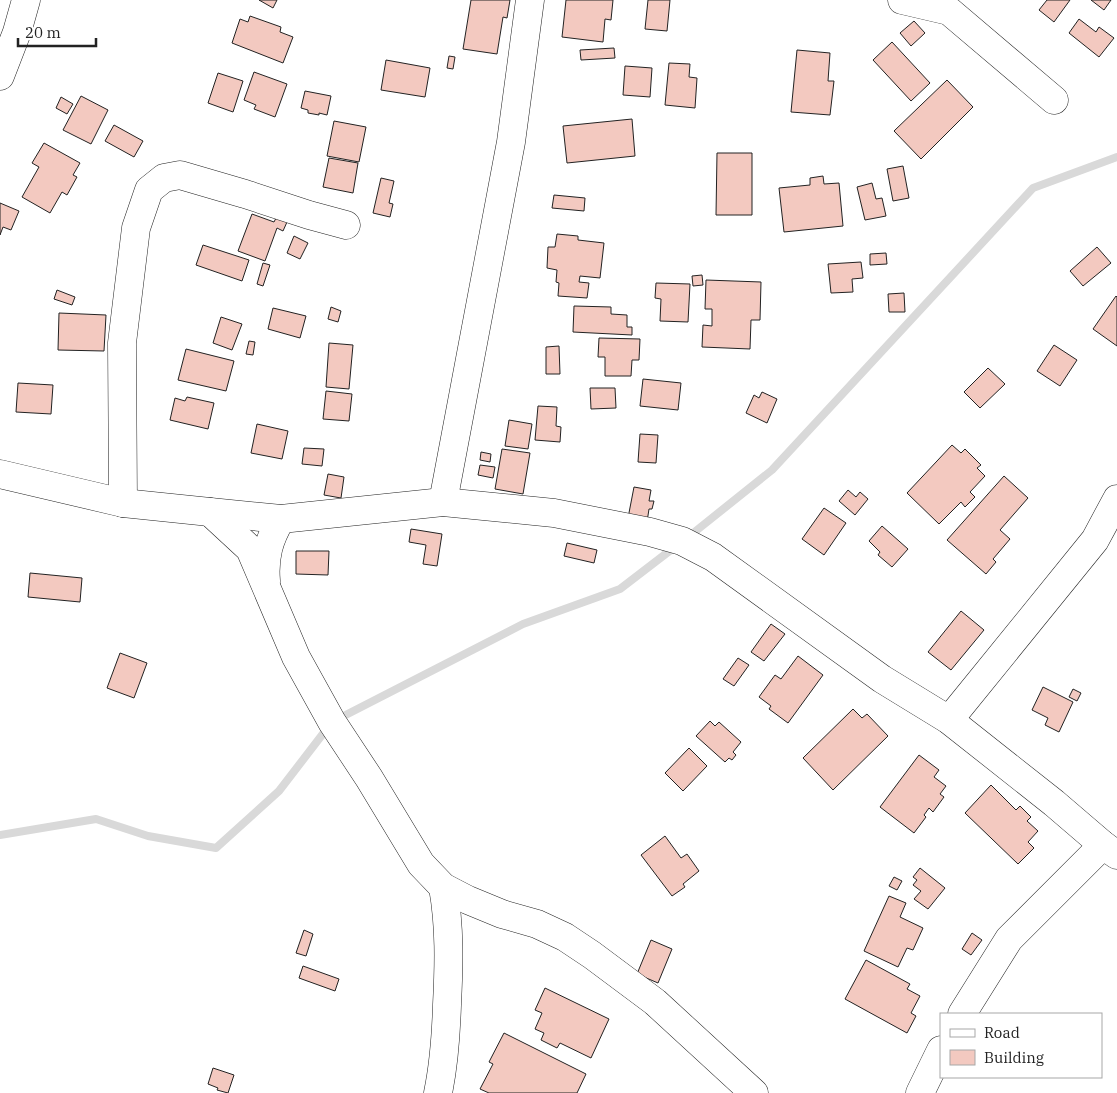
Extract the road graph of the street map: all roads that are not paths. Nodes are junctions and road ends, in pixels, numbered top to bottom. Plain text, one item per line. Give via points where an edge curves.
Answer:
1 (26, 0) edge
2 (530, 0) edge
3 (902, 0) edge
4 (0, 76) edge
5 (1054, 100) dead end
6 (346, 225) dead end
7 (0, 474) edge
8 (1117, 499) edge
9 (443, 502) junction
10 (122, 503) junction
11 (210, 512) junction
12 (281, 519) junction
13 (266, 585) junction
14 (948, 720) junction
15 (1110, 850) edge
16 (443, 887) junction
17 (963, 1013) edge
18 (940, 1052) edge
19 (438, 1093) edge
20 (754, 1093) edge
21 (920, 1093) edge

1 - 4 street
2 - 9 street via 511,142
3 - 5 street via 948,11
6 - 10 street via 180,175 164,178 149,190 136,228 122,343
7 - 10 street
8 - 14 street via 1095,540
9 - 12 street
9 - 14 street via 554,513 682,541 713,557 882,678
10 - 11 street
11 - 12 street
11 - 13 street via 250,549
12 - 13 street via 267,550
13 - 16 street via 296,657 332,722 420,864
14 - 15 street
15 - 17 street via 1009,939
16 - 19 street via 448,914 449,967 445,1055
16 - 20 street via 502,914 537,924 586,950 656,1002
18 - 21 street

